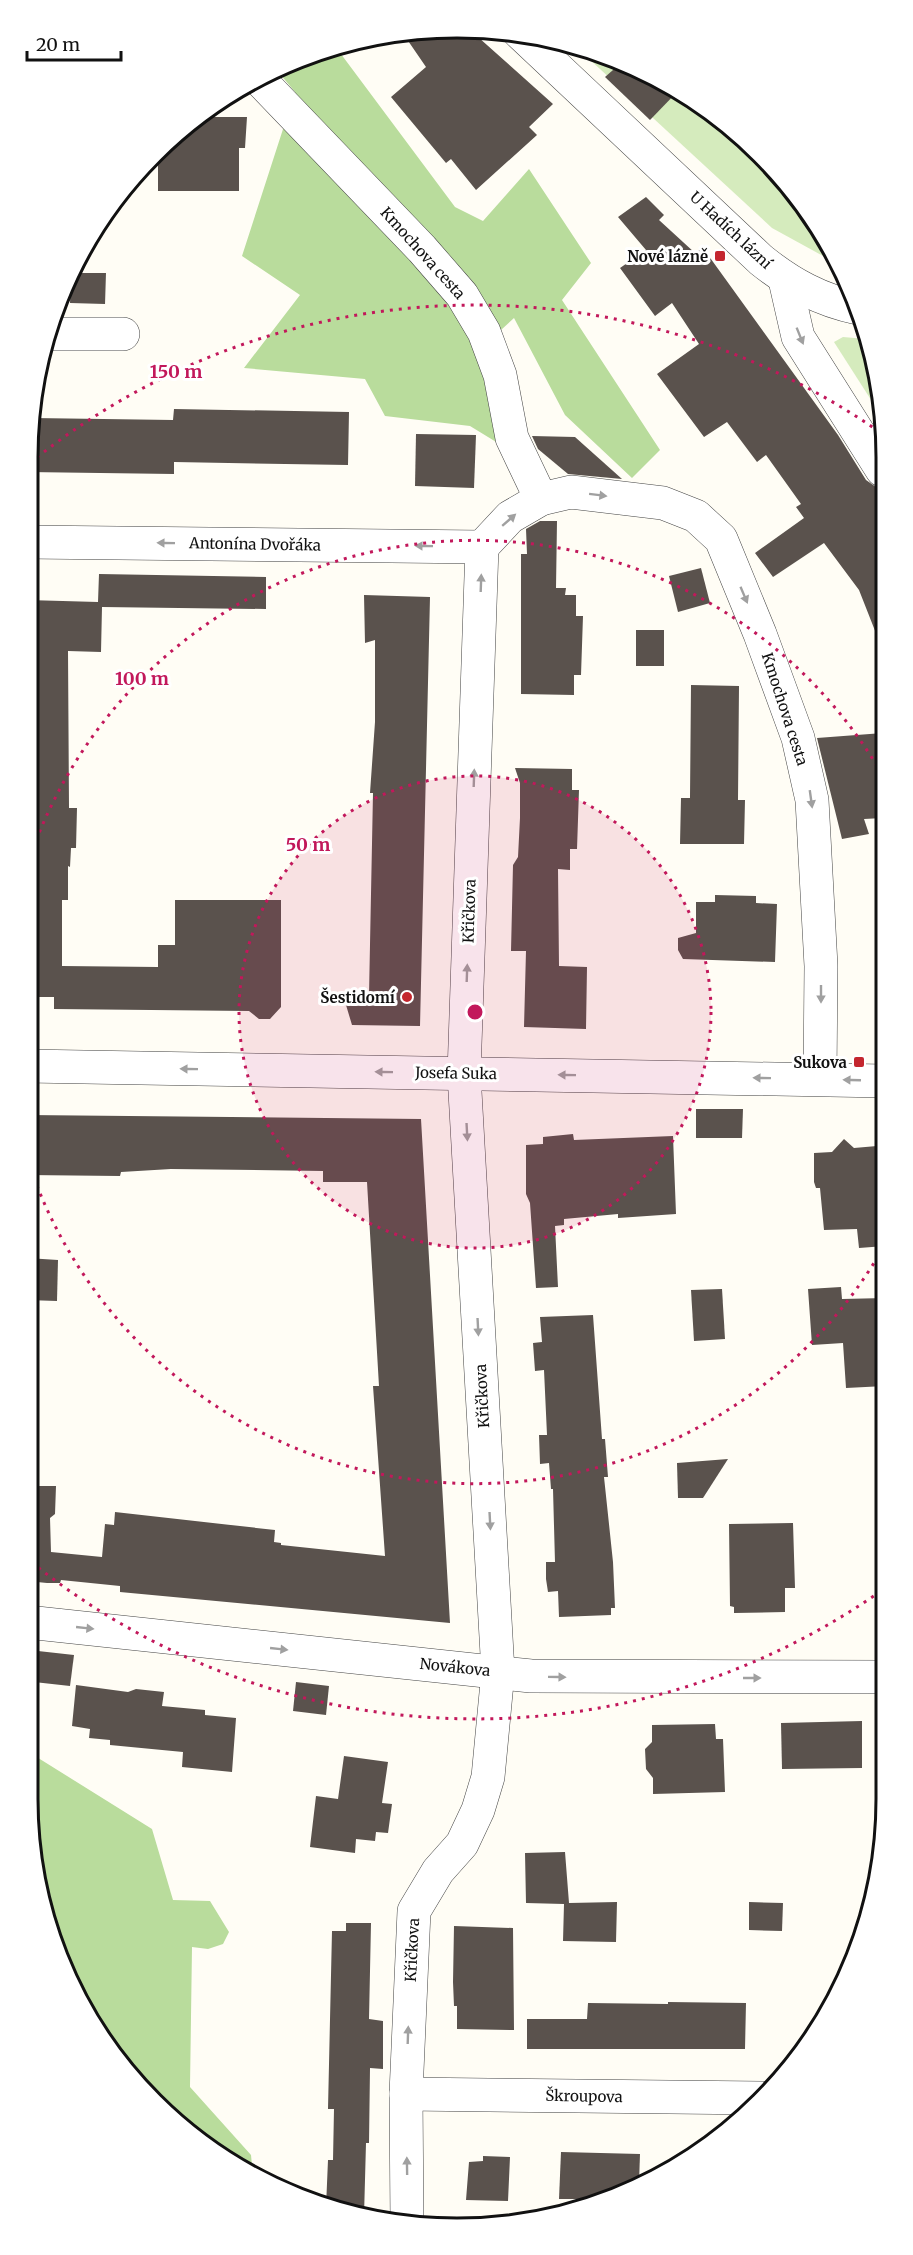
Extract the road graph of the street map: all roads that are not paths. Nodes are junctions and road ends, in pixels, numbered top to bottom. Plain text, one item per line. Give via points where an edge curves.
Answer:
1 (533, 45) edge
2 (264, 85) edge
3 (785, 280) junction
4 (847, 306) edge
5 (56, 334) edge
6 (123, 334) dead end
7 (876, 461) edge
8 (541, 499) junction
9 (38, 542) edge
10 (482, 547) junction
11 (38, 1066) edge
12 (464, 1074) junction
13 (820, 1079) junction
14 (876, 1081) edge
15 (38, 1623) edge
16 (498, 1672) junction
17 (876, 1677) edge
18 (406, 2094) junction
19 (750, 2098) edge
20 (407, 2215) edge

1 - 3 street, U Hadích lázní
2 - 8 street, Kmochova cesta via 462,295 484,332 500,375 512,438
3 - 4 street via 828,302
3 -> 7 street, U Hadích lázní via 798,337
5 - 6 street
10 -> 8 street, Kmochova cesta via 510,517
8 -> 13 street, Kmochova cesta via 571,492 663,503 696,516 721,539 798,738 812,800 821,966
10 -> 9 street, Antonína Dvořáka
12 -> 10 street, Křičkova
12 -> 11 street, Josefa Suka
13 -> 12 street, Josefa Suka
12 -> 16 street, Křičkova
14 -> 13 street, Josefa Suka
15 -> 16 street, Novákova
16 -> 17 street, Novákova via 590,1677
18 -> 16 street, Křičkova via 414,1911 438,1871 462,1844 478,1810 488,1777
18 - 19 street, Škroupova
20 -> 18 street, Křičkova

